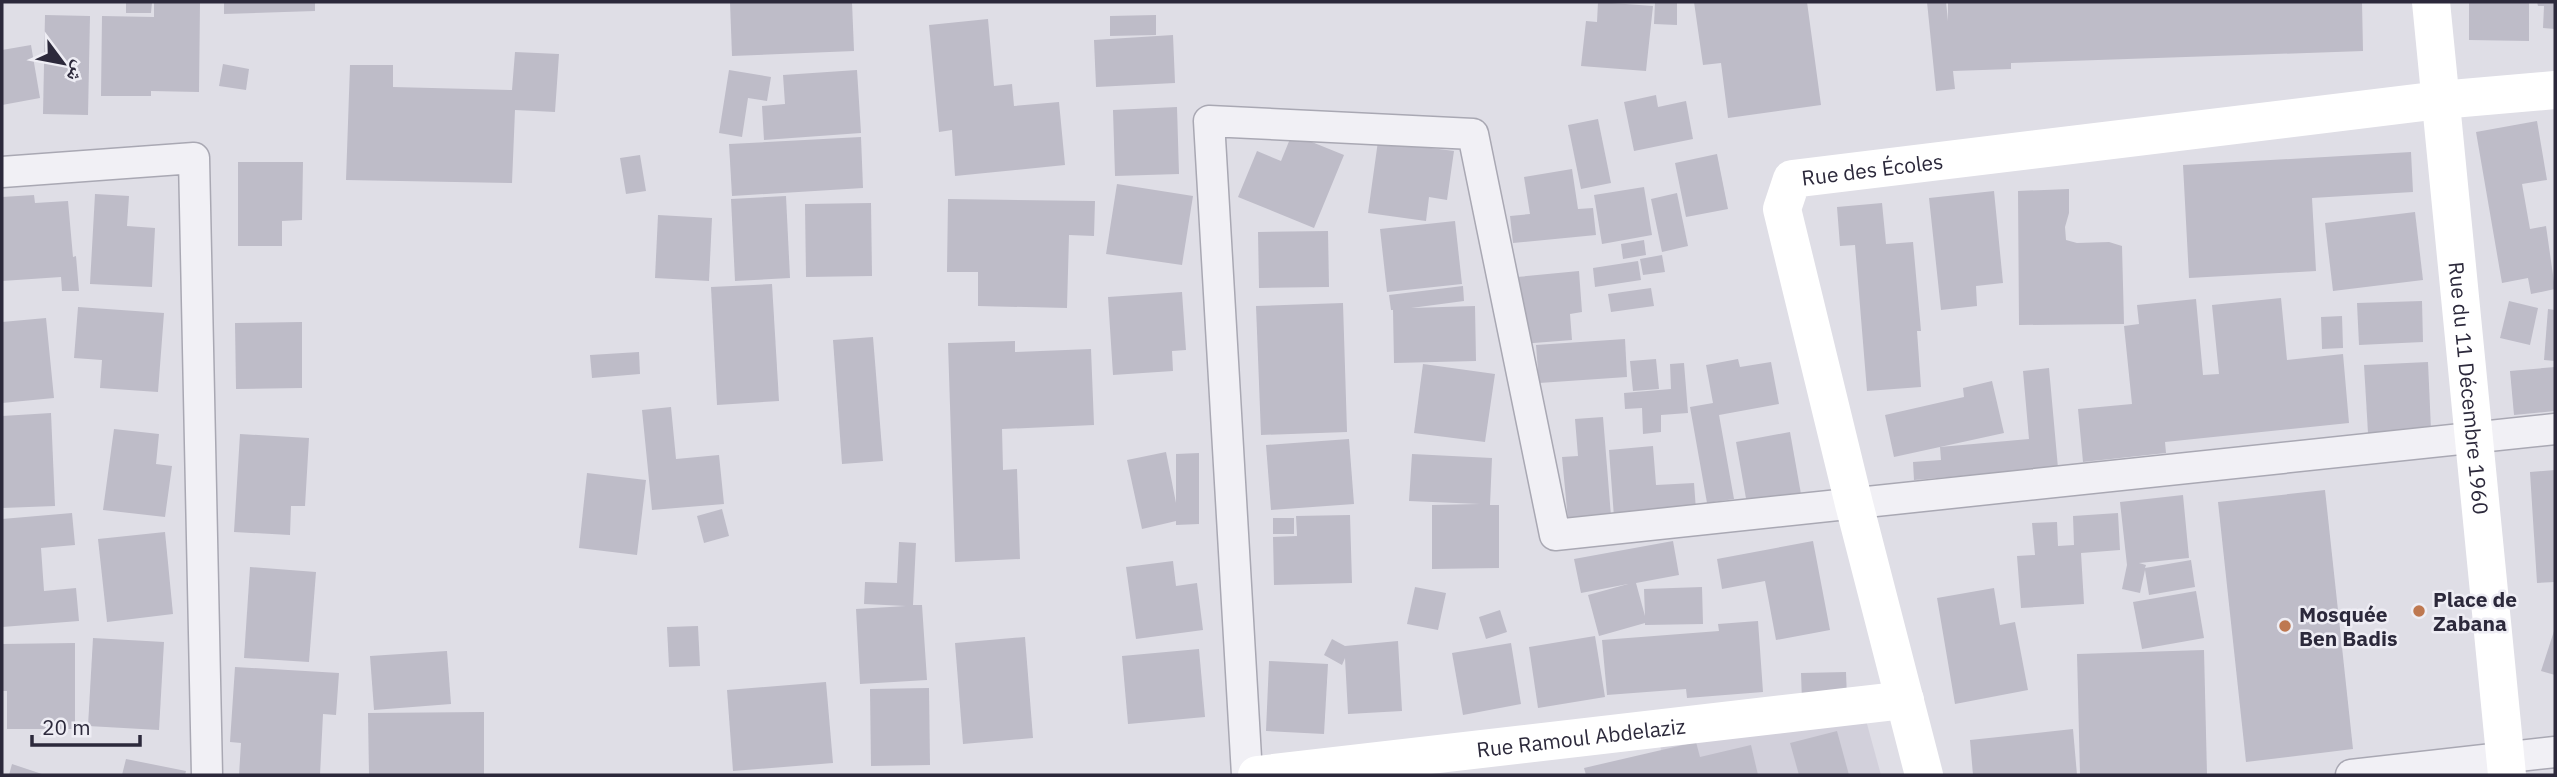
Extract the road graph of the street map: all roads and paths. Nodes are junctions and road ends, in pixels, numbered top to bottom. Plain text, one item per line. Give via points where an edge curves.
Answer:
1 (2431, 2) edge
2 (2555, 90) edge
3 (2440, 100) junction
4 (2, 172) edge
5 (2555, 429) edge
6 (2474, 437) junction
7 (1854, 504) junction
8 (1905, 700) junction
9 (2555, 752) edge
10 (2506, 766) edge
11 (207, 775) edge
12 (1247, 775) edge
13 (1257, 775) edge
14 (1924, 775) edge
15 (2351, 775) edge

1 - 3 street, Rue du 11 Décembre 1960
2 - 3 street
3 - 6 street, Rue du 11 Décembre 1960
3 - 7 street, Rue des Écoles via 1792,179 1782,209
4 - 11 street via 194,158
5 - 6 street
6 - 7 street
6 - 10 street, Rue du 11 Décembre 1960
7 - 8 street, Rue des Écoles
7 - 12 street via 1555,534 1473,134 1209,121
8 - 13 street, Rue Ramoul Abdelaziz
8 - 14 street, Rue des Écoles
9 - 10 street
10 - 15 street

